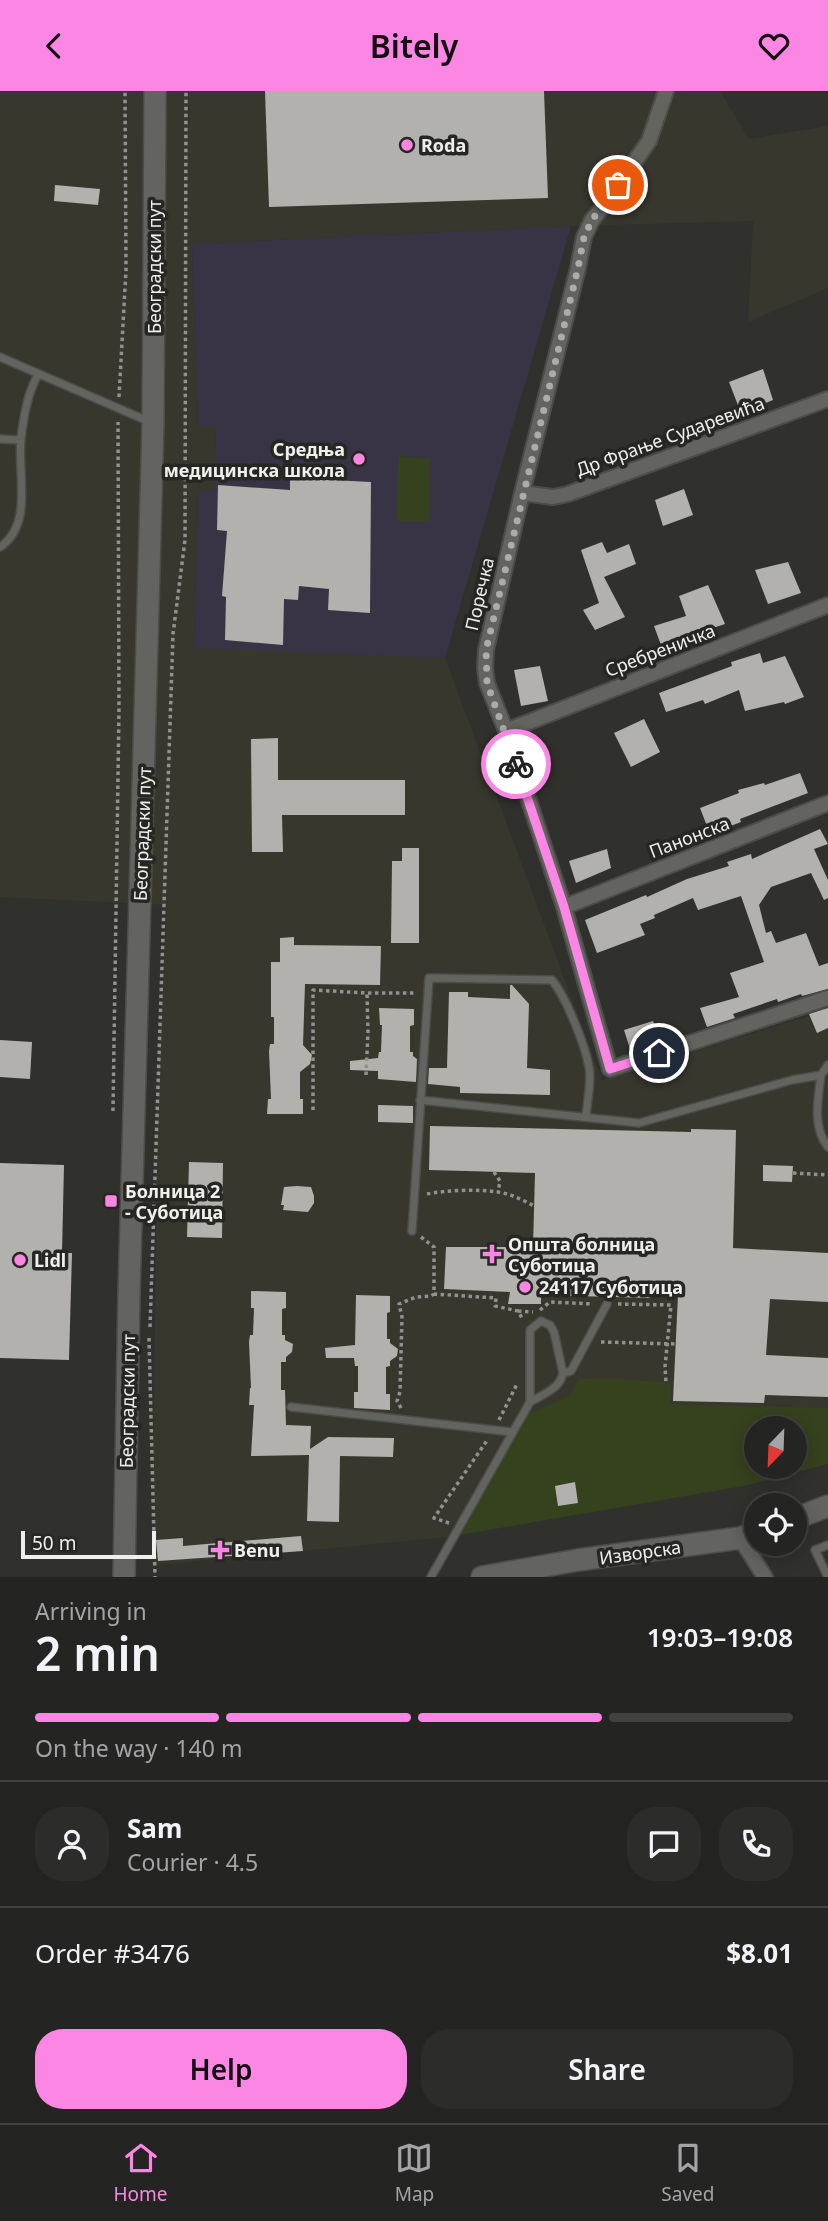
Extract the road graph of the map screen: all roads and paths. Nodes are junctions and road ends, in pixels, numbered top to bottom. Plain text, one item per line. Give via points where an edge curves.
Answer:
1 (125, 91) edge
2 (155, 91) edge
3 (186, 91) edge
4 (666, 91) edge
5 (0, 357) edge
6 (38, 375) junction
7 (828, 399) edge
8 (118, 407) junction
9 (153, 424) junction
10 (0, 439) edge
11 (21, 440) junction
12 (522, 493) junction
13 (0, 547) edge
14 (828, 605) edge
15 (506, 731) junction
16 (828, 803) edge
17 (564, 907) junction
18 (428, 992) junction
19 (367, 993) junction
20 (828, 998) edge
21 (828, 1065) edge
22 (366, 1075) dead end
23 (821, 1075) junction
24 (420, 1100) junction
25 (313, 1110) dead end
26 (113, 1115) dead end
27 (586, 1117) junction
28 (828, 1147) edge
29 (494, 1172) dead end
30 (793, 1174) dead end
31 (828, 1175) edge
32 (498, 1192) junction
33 (414, 1196) junction
34 (534, 1206) dead end
35 (412, 1231) joint
36 (434, 1294) junction
37 (607, 1304) dead end
38 (530, 1330) junction
39 (667, 1343) junction
40 (676, 1344) dead end
41 (585, 1345) junction
42 (563, 1373) junction
43 (666, 1383) dead end
44 (530, 1402) junction
45 (291, 1407) dead end
46 (404, 1411) dead end
47 (512, 1432) junction
48 (828, 1506) edge
49 (807, 1514) edge
50 (744, 1536) edge
51 (828, 1545) edge
52 (756, 1556) edge
53 (124, 1577) edge
54 (155, 1577) edge
55 (431, 1577) edge
56 (482, 1577) edge
57 (765, 1577) edge
58 (828, 1577) edge

1 - 8 path via 126,270
2 - 9 main road, Београдски пут
3 - 54 path via 185,540 173,634 149,1337
4 - 12 street, Поречка via 649,141 584,237
5 - 6 lane
6 - 8 lane
6 - 11 lane via 29,391
7 - 12 street, Др Фрање Сударевића via 568,494 553,498
8 - 9 lane
8 - 26 path
9 - 53 main road, Београдски пут
10 - 11 lane
11 - 13 lane via 17,529
12 - 15 street, Поречка via 486,650 487,683
14 - 15 street, Сребреничка
15 - 17 street, Поречка
16 - 17 street, Панонска
17 - 20 street, Поречка via 610,1069
18 - 19 path
18 - 24 lane
18 - 27 lane via 429,978 552,980 572,1016 590,1069
19 - 22 path
19 - 25 path via 313,990
21 - 23 lane
23 - 27 lane via 639,1123
23 - 28 lane via 818,1122 821,1139
24 - 27 lane
24 - 33 lane
29 - 32 path via 500,1181
30 - 31 path
32 - 33 path
32 - 34 path
33 - 35 lane
35 - 36 path via 434,1247
36 - 38 path via 496,1298 495,1305 518,1311
36 - 46 path via 399,1304 397,1401
37 - 41 lane
38 - 42 lane via 541,1321 550,1325
38 - 44 lane
39 - 40 path
39 - 41 path via 602,1341
39 - 43 path
41 - 42 lane via 572,1371
42 - 44 lane via 556,1387
44 - 47 lane
45 - 47 lane
47 - 55 lane
48 - 49 main road
50 - 56 main road, Изворска
51 - 58 lane via 815,1550
52 - 57 street

